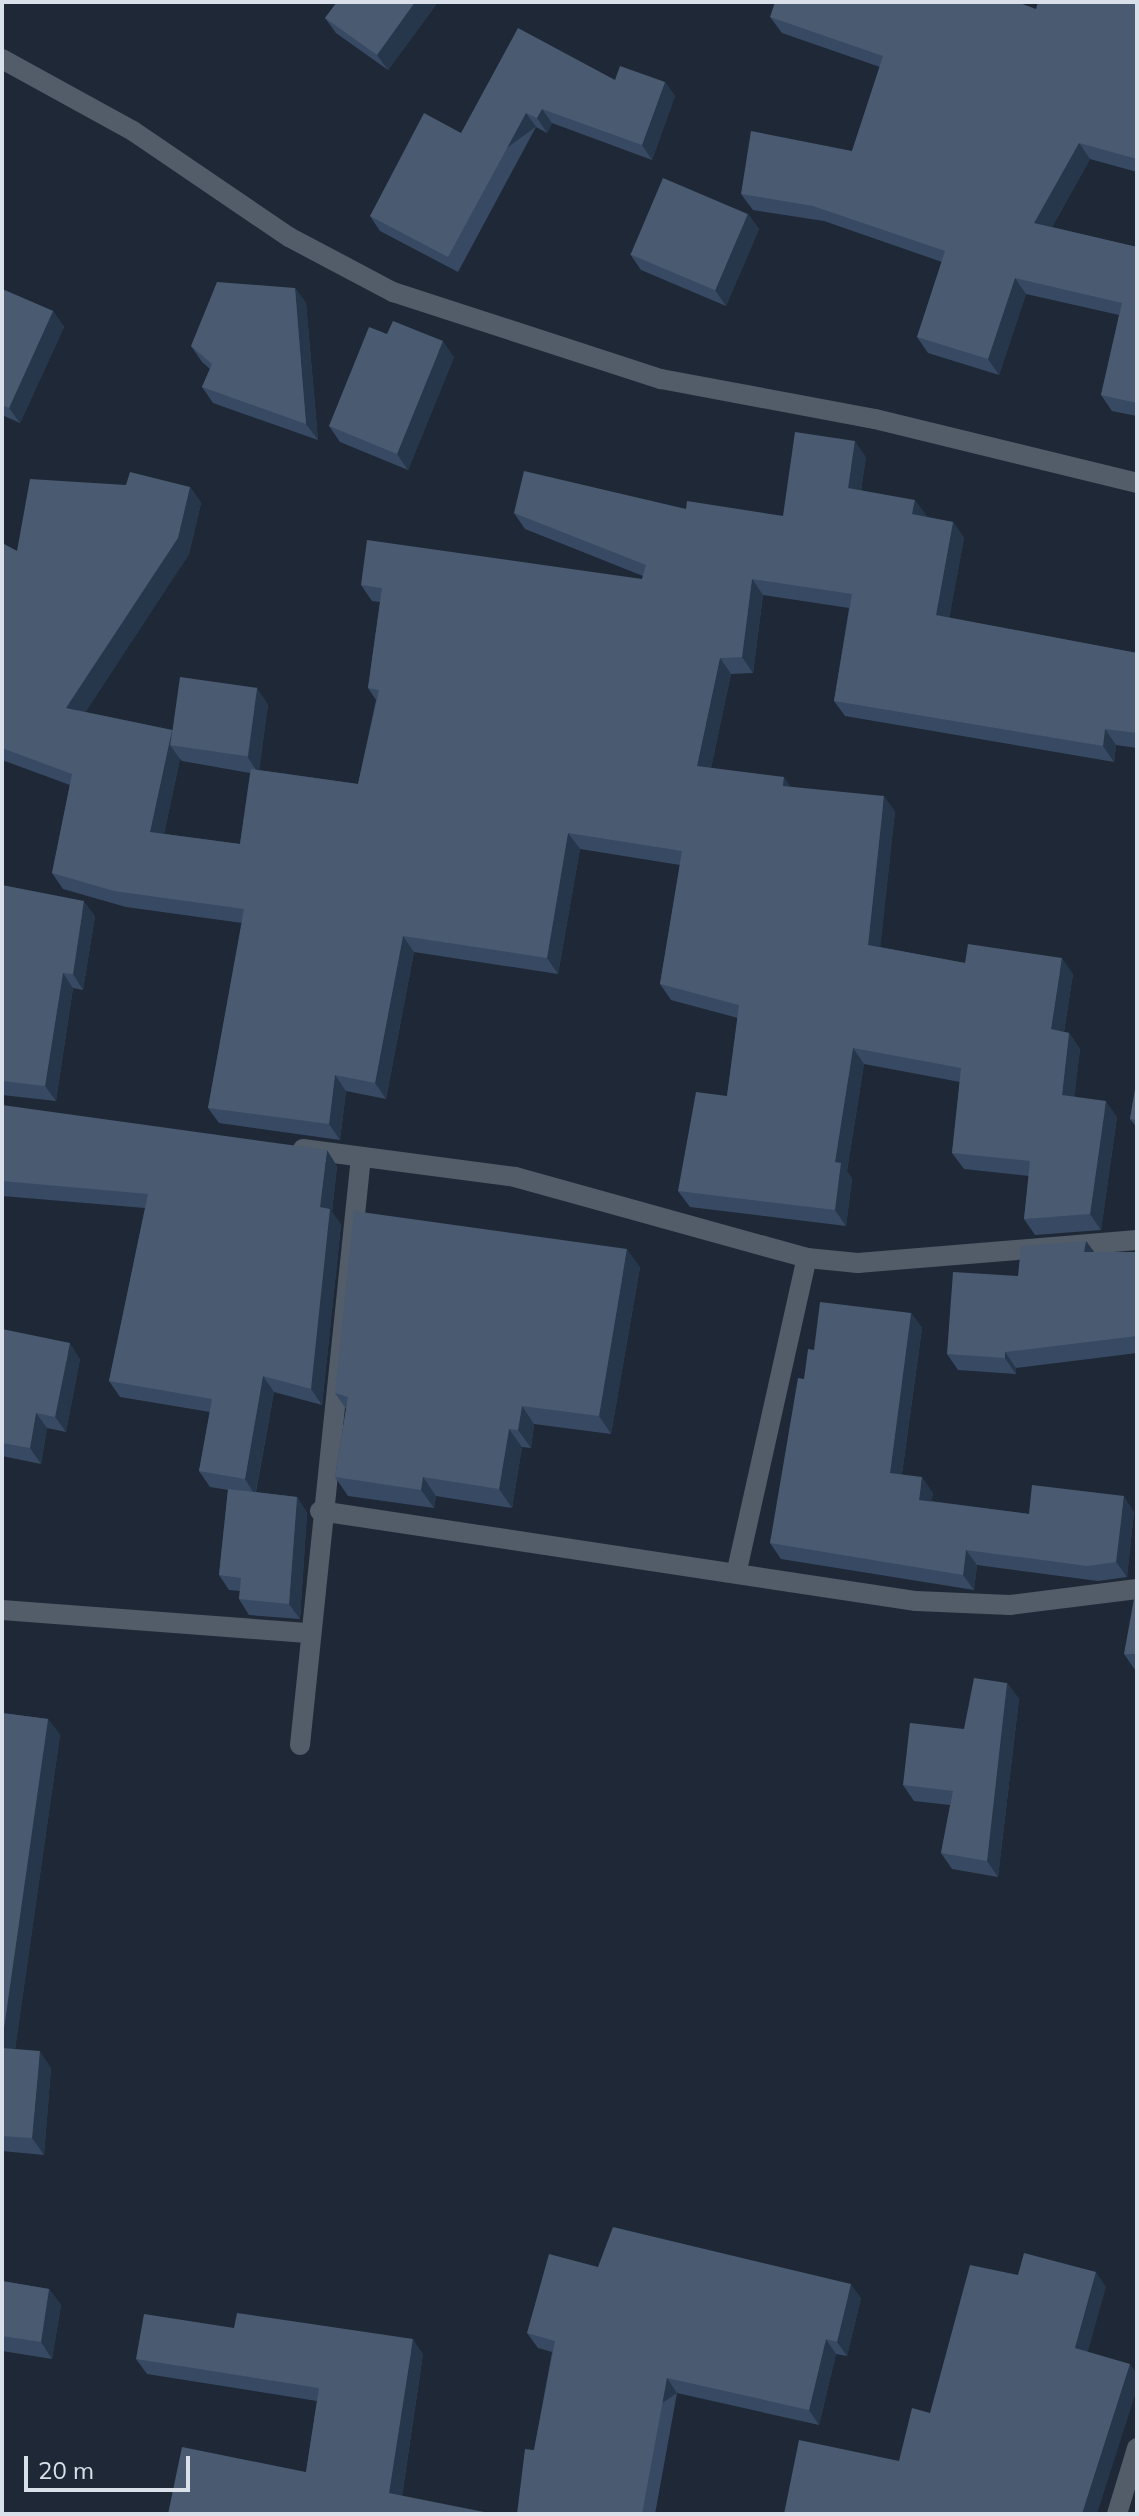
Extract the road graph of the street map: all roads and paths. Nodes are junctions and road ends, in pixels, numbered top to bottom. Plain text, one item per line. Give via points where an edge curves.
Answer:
1 (2, 59) edge
2 (1137, 483) edge
3 (283, 1146) edge
4 (361, 1157) junction
5 (1137, 1240) edge
6 (807, 1258) junction
7 (320, 1511) junction
8 (737, 1570) junction
9 (1137, 1589) edge
10 (2, 1610) edge
11 (310, 1633) junction
12 (300, 1745) dead end
13 (1137, 2448) edge
14 (1117, 2514) edge

1 - 2 street via 133,131 289,237 393,292 661,379 875,419
3 - 4 street
4 - 6 street via 578,1190
4 - 7 street
5 - 6 street via 858,1263
6 - 8 street
7 - 8 street
7 - 11 street
8 - 9 street via 977,1606
10 - 11 street
11 - 12 street
13 - 14 street

